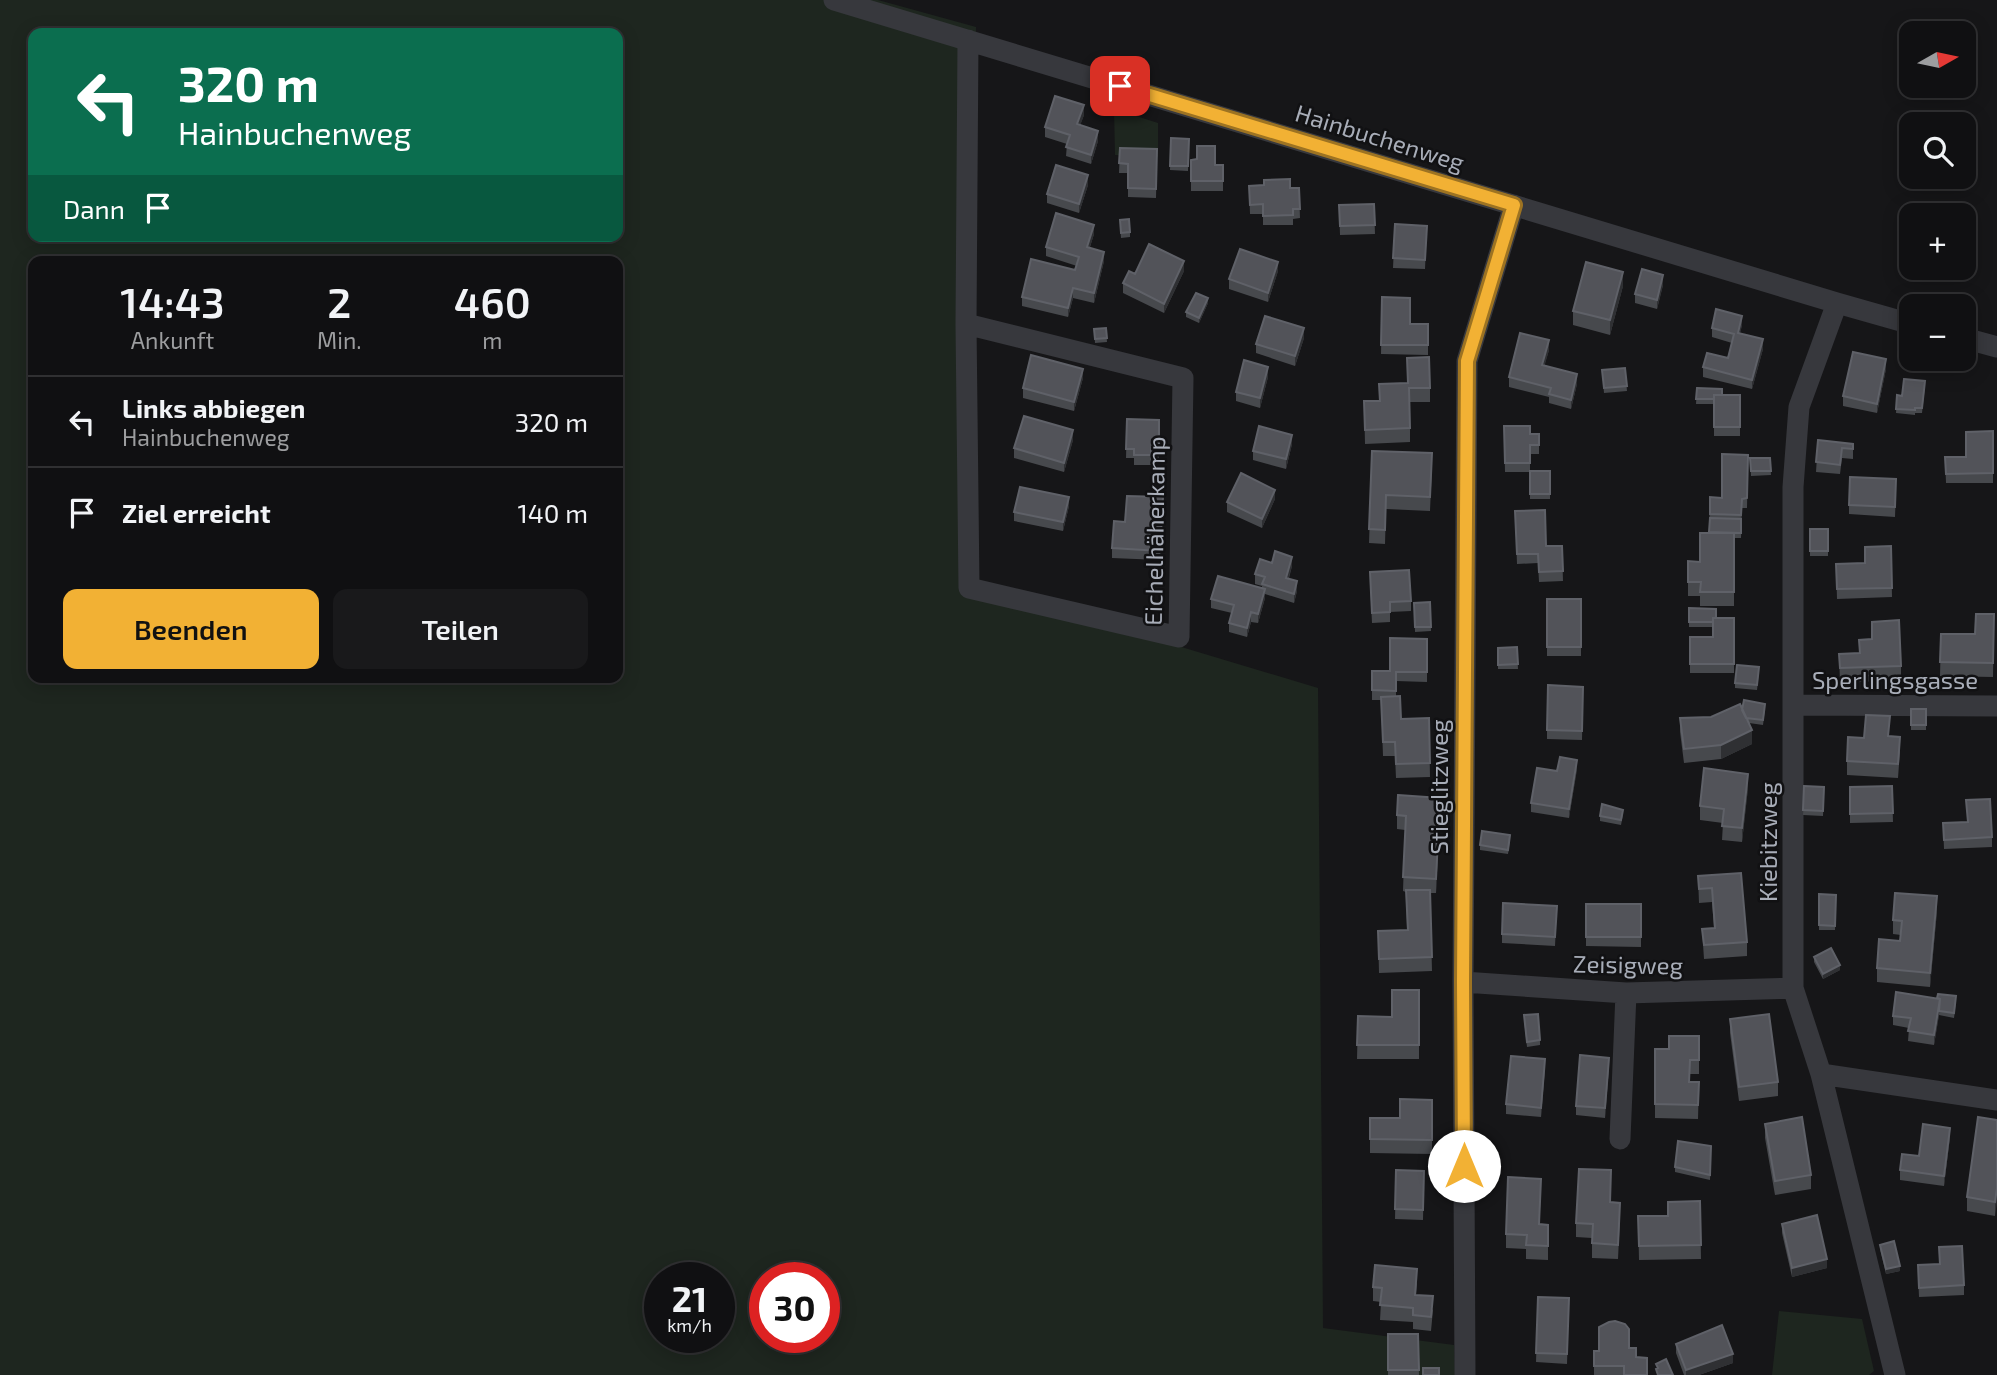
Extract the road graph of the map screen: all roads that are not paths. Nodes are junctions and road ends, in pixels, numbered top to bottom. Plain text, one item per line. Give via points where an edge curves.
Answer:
1 (834, 0) edge
2 (968, 40) junction
3 (1514, 205) junction
4 (1837, 303) junction
5 (1899, 321) edge
6 (966, 324) junction
7 (1976, 342) edge
8 (1997, 348) edge
9 (1794, 705) junction
10 (1997, 706) edge
11 (1463, 982) junction
12 (1793, 988) junction
13 (1626, 993) junction
14 (1821, 1074) junction
15 (1997, 1100) edge
16 (1620, 1139) dead end
17 (1465, 1375) edge
18 (1895, 1375) edge

1 - 2 street, Hainbuchenweg
2 - 3 street, Hainbuchenweg
2 - 6 street, Eichelhäherkamp
3 - 4 street, Hainbuchenweg
3 - 11 street, Stieglitzweg via 1467,361
4 - 5 street, Hainbuchenweg
4 - 9 street, Kiebitzweg via 1799,407 1793,487
6 - 6 street, Eichelhäherkamp via 969,588 1180,637 1183,378
7 - 8 street
9 - 10 street, Sperlingsgasse
9 - 12 street, Kiebitzweg
11 - 13 street, Zeisigweg
11 - 17 street, Stieglitzweg
12 - 13 street, Zeisigweg
12 - 14 street, Kiebitzweg
13 - 16 street
14 - 15 street
14 - 18 street, Kiebitzweg

